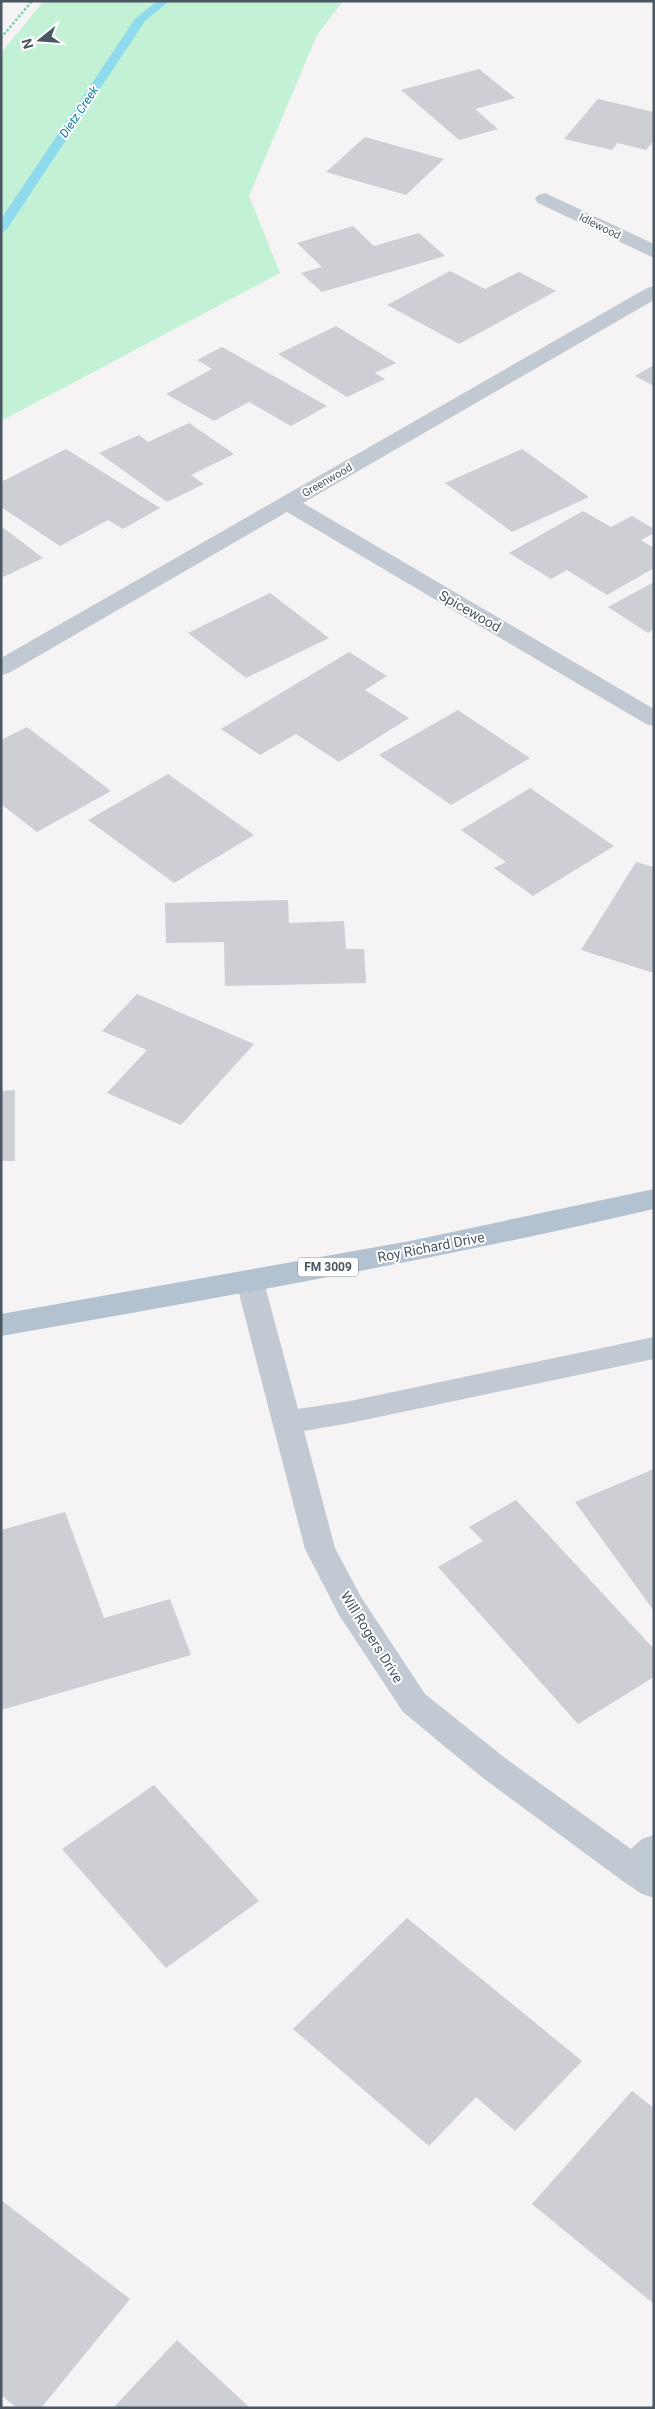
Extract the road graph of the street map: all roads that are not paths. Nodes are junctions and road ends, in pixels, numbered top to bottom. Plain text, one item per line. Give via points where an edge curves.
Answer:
1 (546, 200) dead end
2 (654, 252) edge
3 (654, 292) edge
4 (287, 503) junction
5 (1, 668) edge
6 (654, 719) edge
7 (654, 1199) edge
8 (250, 1282) junction
9 (1, 1325) edge
10 (654, 1348) edge
11 (287, 1422) junction
12 (647, 1867) edge

1 - 2 street, Idlewood
3 - 4 street, Greenwood
4 - 5 street, Greenwood
4 - 6 street, Spicewood
7 - 8 main road, Roy Richard Drive / FM 3009 via 541,1226
8 - 9 main road, Roy Richard Drive / FM 3009
8 - 11 street, Will Rogers Drive
10 - 11 street via 350,1412
11 - 12 street, Will Rogers Drive via 320,1549 350,1606 414,1703 494,1768

